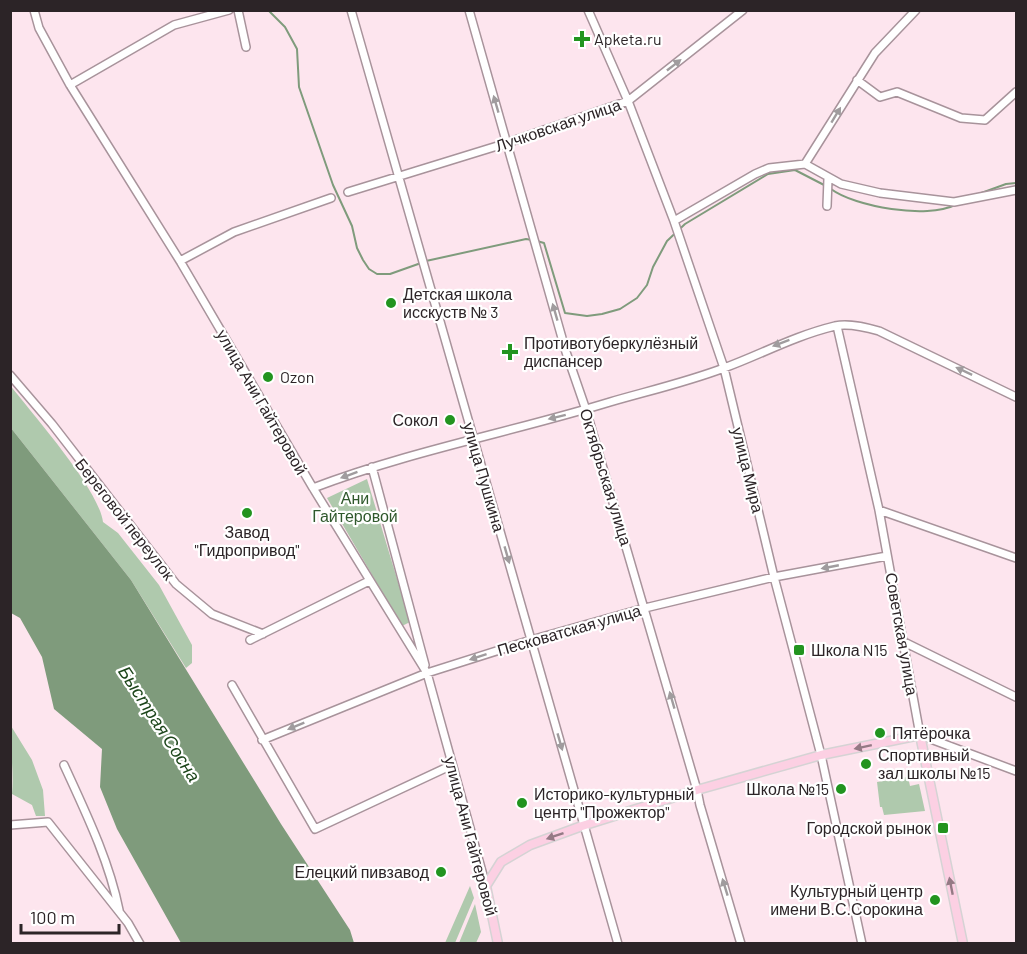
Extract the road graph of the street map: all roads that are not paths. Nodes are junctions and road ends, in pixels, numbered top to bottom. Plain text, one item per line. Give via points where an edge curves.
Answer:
1 (34, 10) edge
2 (229, 10) edge
3 (238, 10) edge
4 (351, 10) edge
5 (470, 10) edge
6 (588, 10) edge
7 (743, 10) edge
8 (916, 10) edge
9 (246, 47) dead end
10 (857, 80) junction
11 (70, 86) junction
12 (1017, 92) edge
13 (628, 101) junction
14 (507, 143) junction
15 (805, 164) junction
16 (398, 175) junction
17 (828, 179) junction
18 (1017, 190) edge
19 (348, 192) dead end
20 (331, 198) dead end
21 (827, 206) dead end
22 (674, 221) junction
23 (180, 261) junction
24 (837, 326) junction
25 (724, 368) junction
26 (10, 375) edge
27 (1017, 396) edge
28 (586, 410) junction
29 (473, 438) junction
30 (372, 467) junction
31 (313, 488) junction
32 (879, 510) junction
33 (887, 556) junction
34 (1017, 558) edge
35 (774, 577) junction
36 (369, 581) junction
37 (645, 608) junction
38 (263, 634) junction
39 (250, 640) dead end
40 (531, 640) junction
41 (904, 642) junction
42 (427, 673) junction
43 (232, 685) dead end
44 (1017, 697) edge
45 (920, 735) junction
46 (262, 740) junction
47 (820, 755) junction
48 (64, 765) dead end
49 (452, 765) junction
50 (1017, 771) edge
51 (698, 790) junction
52 (10, 825) edge
53 (585, 825) junction
54 (486, 886) junction
55 (119, 913) junction
56 (140, 944) edge
57 (498, 944) edge
58 (618, 944) edge
59 (741, 944) edge
60 (862, 944) edge
61 (963, 944) edge

1 - 11 street, улица Ани Гайтеровой via 39,28
2 - 11 street via 174,25
3 - 9 street
4 - 16 street, улица Пушкина
14 -> 5 street, Октябрьская улица
6 - 13 street, улица Мира
13 -> 7 street, Лучковская улица
8 - 10 street
10 - 12 street via 880,97 897,92 961,118 985,120
15 -> 10 street
11 - 23 street, улица Ани Гайтеровой
13 - 14 street, Лучковская улица
13 - 22 street, улица Мира
14 - 16 street, Лучковская улица
28 -> 14 street, Октябрьская улица
15 - 17 street
15 - 22 street via 762,171
16 - 19 street, Лучковская улица
16 - 29 street, улица Пушкина
17 - 18 street via 880,193 954,202
17 - 21 street
20 - 23 street via 234,232
22 - 25 street, улица Мира
23 - 31 street, улица Ани Гайтеровой
24 -> 25 street via 784,342
27 -> 24 street via 879,331
24 - 32 street, Советская улица
25 - 28 street
25 - 35 street, улица Мира
26 - 38 street, Береговой переулок via 176,584 212,614
28 -> 29 street
28 - 37 street, Октябрьская улица
29 - 30 street
29 -> 40 street, улица Пушкина
30 -> 31 street
30 - 42 street
31 - 36 street, улица Ани Гайтеровой
32 - 33 street, Советская улица
32 - 34 street
33 -> 35 street, Песковатская улица
33 - 41 street, Советская улица
35 - 37 street, Песковатская улица
35 - 47 street, улица Мира
36 - 38 street
36 - 42 street, улица Ани Гайтеровой
37 - 40 street, Песковатская улица
51 -> 37 street, Октябрьская улица
38 - 39 street
40 -> 42 street, Песковатская улица
40 -> 53 street, улица Пушкина
41 - 44 street
41 - 45 street, Советская улица
42 -> 46 street, Песковатская улица
42 - 49 street, улица Ани Гайтеровой
43 - 46 street
45 -> 47 main road
45 - 50 street
61 -> 45 main road, Советская улица
46 - 49 street via 315,829
47 - 51 main road
47 - 60 street, улица Мира
48 - 55 street via 115,889
49 - 54 street, улица Ани Гайтеровой
51 - 53 main road
59 -> 51 street, Октябрьская улица
52 - 55 street via 48,822
53 -> 54 main road via 530,845 501,862
53 - 58 street, улица Пушкина
54 - 57 main road, улица Ани Гайтеровой
55 - 56 street

